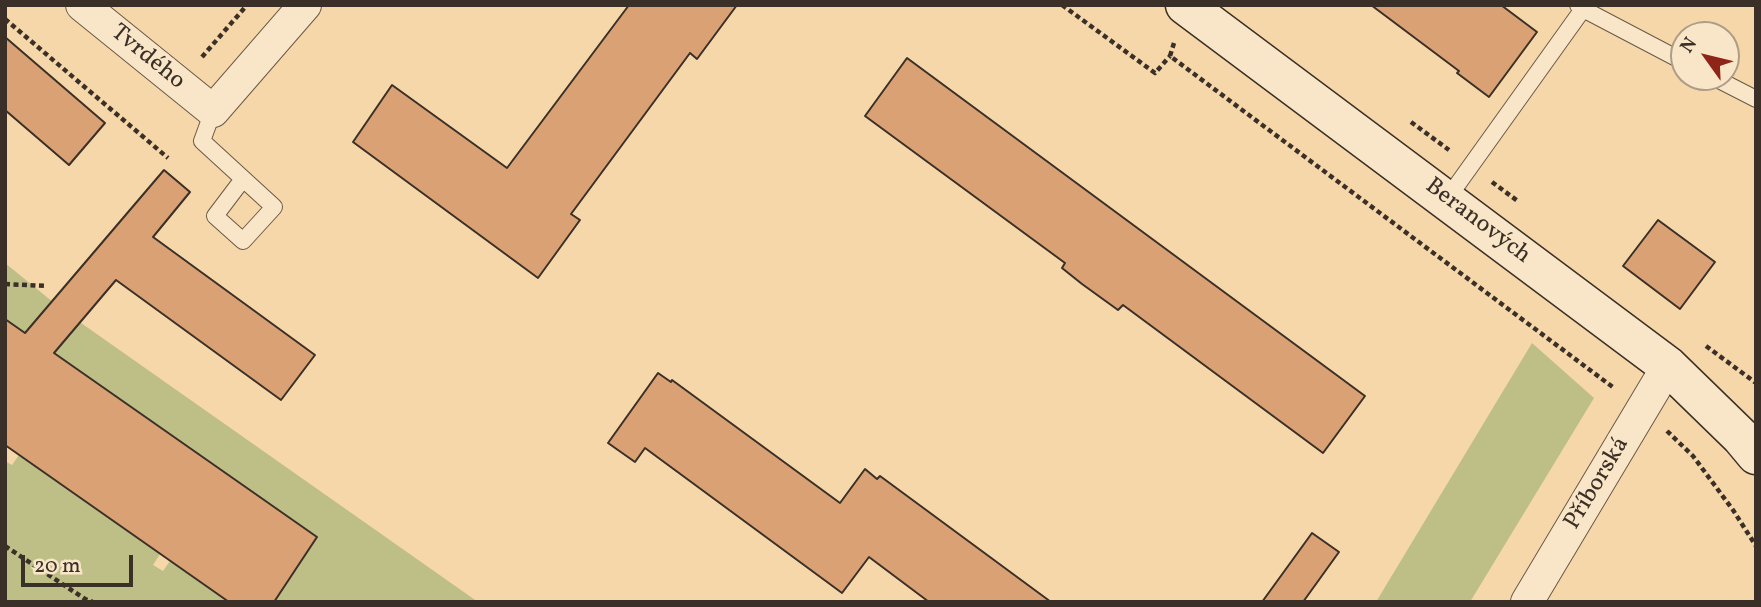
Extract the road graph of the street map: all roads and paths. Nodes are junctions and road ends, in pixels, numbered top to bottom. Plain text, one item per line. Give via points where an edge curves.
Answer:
1 (82, 5) edge
2 (247, 5) edge
3 (305, 5) edge
4 (1062, 5) edge
5 (1186, 6) edge
6 (1581, 7) edge
7 (5, 19) edge
8 (1670, 55) edge
9 (1170, 56) junction
10 (178, 84) junction
11 (1740, 91) edge
12 (1756, 99) edge
13 (213, 111) junction
14 (168, 159) dead end
15 (243, 179) dead end
16 (1447, 199) junction
17 (5, 284) edge
18 (47, 286) dead end
19 (1668, 366) junction
20 (1643, 409) junction
21 (1756, 455) edge
22 (5, 546) edge
23 (1756, 546) edge
24 (84, 601) edge
25 (93, 602) edge
26 (1527, 602) edge

1 - 10 street, Tvrdého
2 - 10 path
3 - 13 street
4 - 9 path via 1155,73
5 - 9 path
5 - 16 street, Beranových
6 - 8 lane
6 - 16 lane
7 - 14 path
9 - 20 path
10 - 13 street, Tvrdého
11 - 12 lane
13 - 15 lane via 202,141
16 - 19 street, Beranových
17 - 18 path
19 - 20 street, Příborská
19 - 21 street, Beranových
20 - 23 path via 1693,456
20 - 26 street, Příborská
22 - 24 path
24 - 25 path

